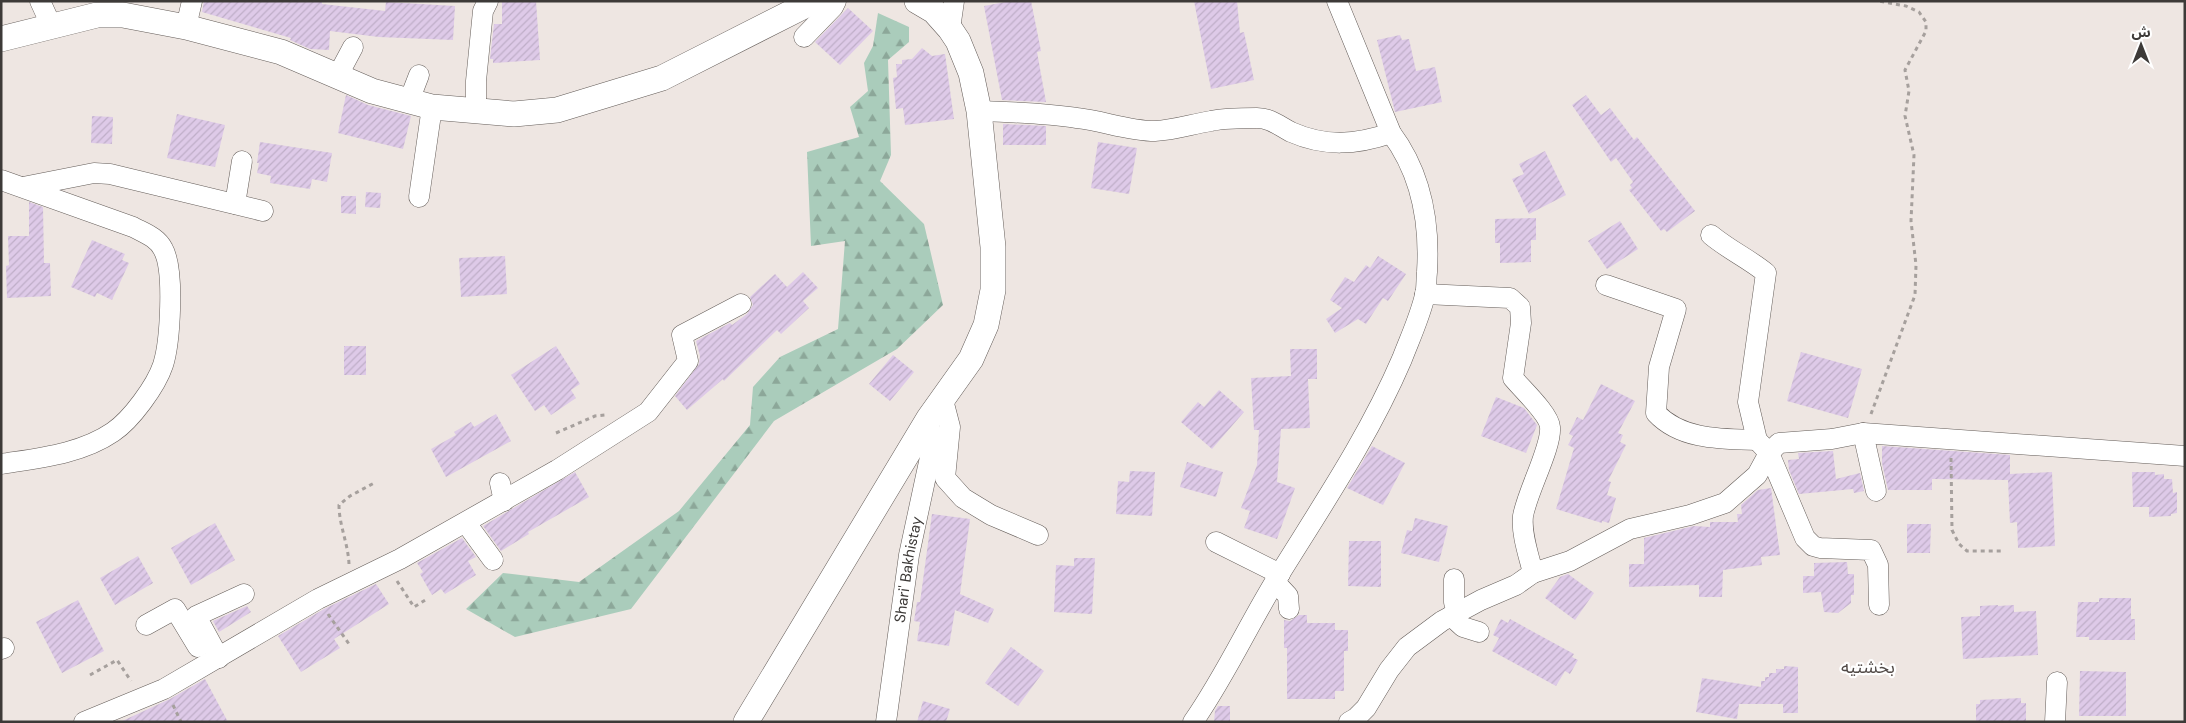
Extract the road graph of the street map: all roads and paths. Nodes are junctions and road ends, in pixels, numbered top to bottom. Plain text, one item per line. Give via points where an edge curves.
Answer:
1 (40, 1) edge
2 (192, 1) edge
3 (488, 1) edge
4 (836, 1) edge
5 (917, 1) edge
6 (954, 1) edge
7 (1337, 1) edge
8 (1878, 1) edge
9 (806, 3) edge
10 (51, 25) junction
11 (186, 27) junction
12 (950, 29) junction
13 (804, 37) dead end
14 (1, 39) edge
15 (353, 47) dead end
16 (419, 75) dead end
17 (337, 77) junction
18 (421, 104) junction
19 (978, 111) junction
20 (476, 112) junction
21 (1391, 133) junction
22 (242, 161) dead end
23 (1, 180) edge
24 (23, 188) junction
25 (419, 197) dead end
26 (235, 204) junction
27 (262, 211) dead end
28 (1711, 235) dead end
29 (1606, 285) dead end
30 (1425, 294) junction
31 (741, 304) dead end
32 (936, 409) junction
33 (1864, 433) junction
34 (1951, 440) junction
35 (1763, 446) junction
36 (2185, 456) edge
37 (1, 464) edge
38 (376, 482) dead end
39 (1876, 491) dead end
40 (466, 523) junction
41 (1038, 534) dead end
42 (1216, 542) dead end
43 (2004, 551) dead end
44 (493, 560) dead end
45 (388, 565) junction
46 (1533, 573) junction
47 (1278, 578) junction
48 (1454, 580) dead end
49 (349, 584) junction
50 (244, 594) dead end
51 (318, 599) junction
52 (427, 599) dead end
53 (1879, 605) dead end
54 (1289, 609) dead end
55 (1454, 615) junction
56 (146, 625) dead end
57 (1480, 632) dead end
58 (349, 644) dead end
59 (214, 661) junction
60 (90, 675) dead end
61 (2057, 682) dead end
62 (142, 699) junction
63 (84, 722) edge
64 (746, 722) edge
65 (886, 722) edge
66 (1193, 722) edge
67 (1349, 722) edge
68 (2055, 722) edge

1 - 10 street
2 - 11 street
3 - 20 street via 483,11
4 - 13 street
5 - 12 main road via 934,11
6 - 12 street
7 - 21 street
8 - 33 path via 1919,12 1926,22 1926,31 1905,70 1910,91 1905,116 1914,155 1911,221 1916,264 1915,295
9 - 20 main road via 662,78 557,110 514,114
10 - 11 main road via 97,14 123,15
10 - 14 main road
11 - 17 main road via 282,52
12 - 19 main road via 971,73
15 - 17 street
16 - 18 street
17 - 18 main road via 372,91
18 - 20 main road
18 - 25 street
19 - 21 street via 1077,118 1154,131 1212,120 1258,118 1270,120 1312,140 1331,143 1374,139
19 - 32 main road via 993,247 993,290 986,325 971,359
21 - 30 street via 1410,164 1423,205 1428,250
22 - 26 street
23 - 24 street
24 - 26 street via 94,173 110,174
24 - 37 street via 153,237 163,248 168,266 167,339 163,366 143,401 115,431 88,446
26 - 27 street
28 - 35 street via 1766,273 1748,402
29 - 35 street via 1676,308 1659,367 1656,413 1666,423 1688,434
30 - 46 street via 1510,298 1520,306 1521,323 1513,378 1546,417 1550,427 1523,518
30 - 47 street via 1388,392
31 - 40 street via 682,335 688,361 648,412 557,470 502,492
32 - 41 street via 950,427 945,478 963,498
32 - 64 main road
32 - 65 street, Shari' Bakhistay via 932,448 909,555
33 - 34 street
33 - 35 street
33 - 39 street
34 - 36 street
34 - 43 path via 1952,530 1967,551
35 - 46 street via 1757,476 1725,503 1630,529 1570,561
35 - 53 street via 1805,538 1813,546 1871,550 1878,565
38 - 49 path via 339,505 348,548
40 - 44 street
40 - 45 street
42 - 47 street
45 - 49 street
45 - 52 path via 414,607
46 - 55 street via 1516,585
47 - 54 street via 1288,596
47 - 66 street via 1209,700
48 - 55 street
49 - 51 street
50 - 59 street via 196,616
51 - 58 path
51 - 59 street
55 - 57 street via 1463,627
55 - 67 street via 1407,647 1366,708
56 - 59 street via 175,609
59 - 62 street
60 - 62 path via 117,660
61 - 68 street
62 - 63 street

